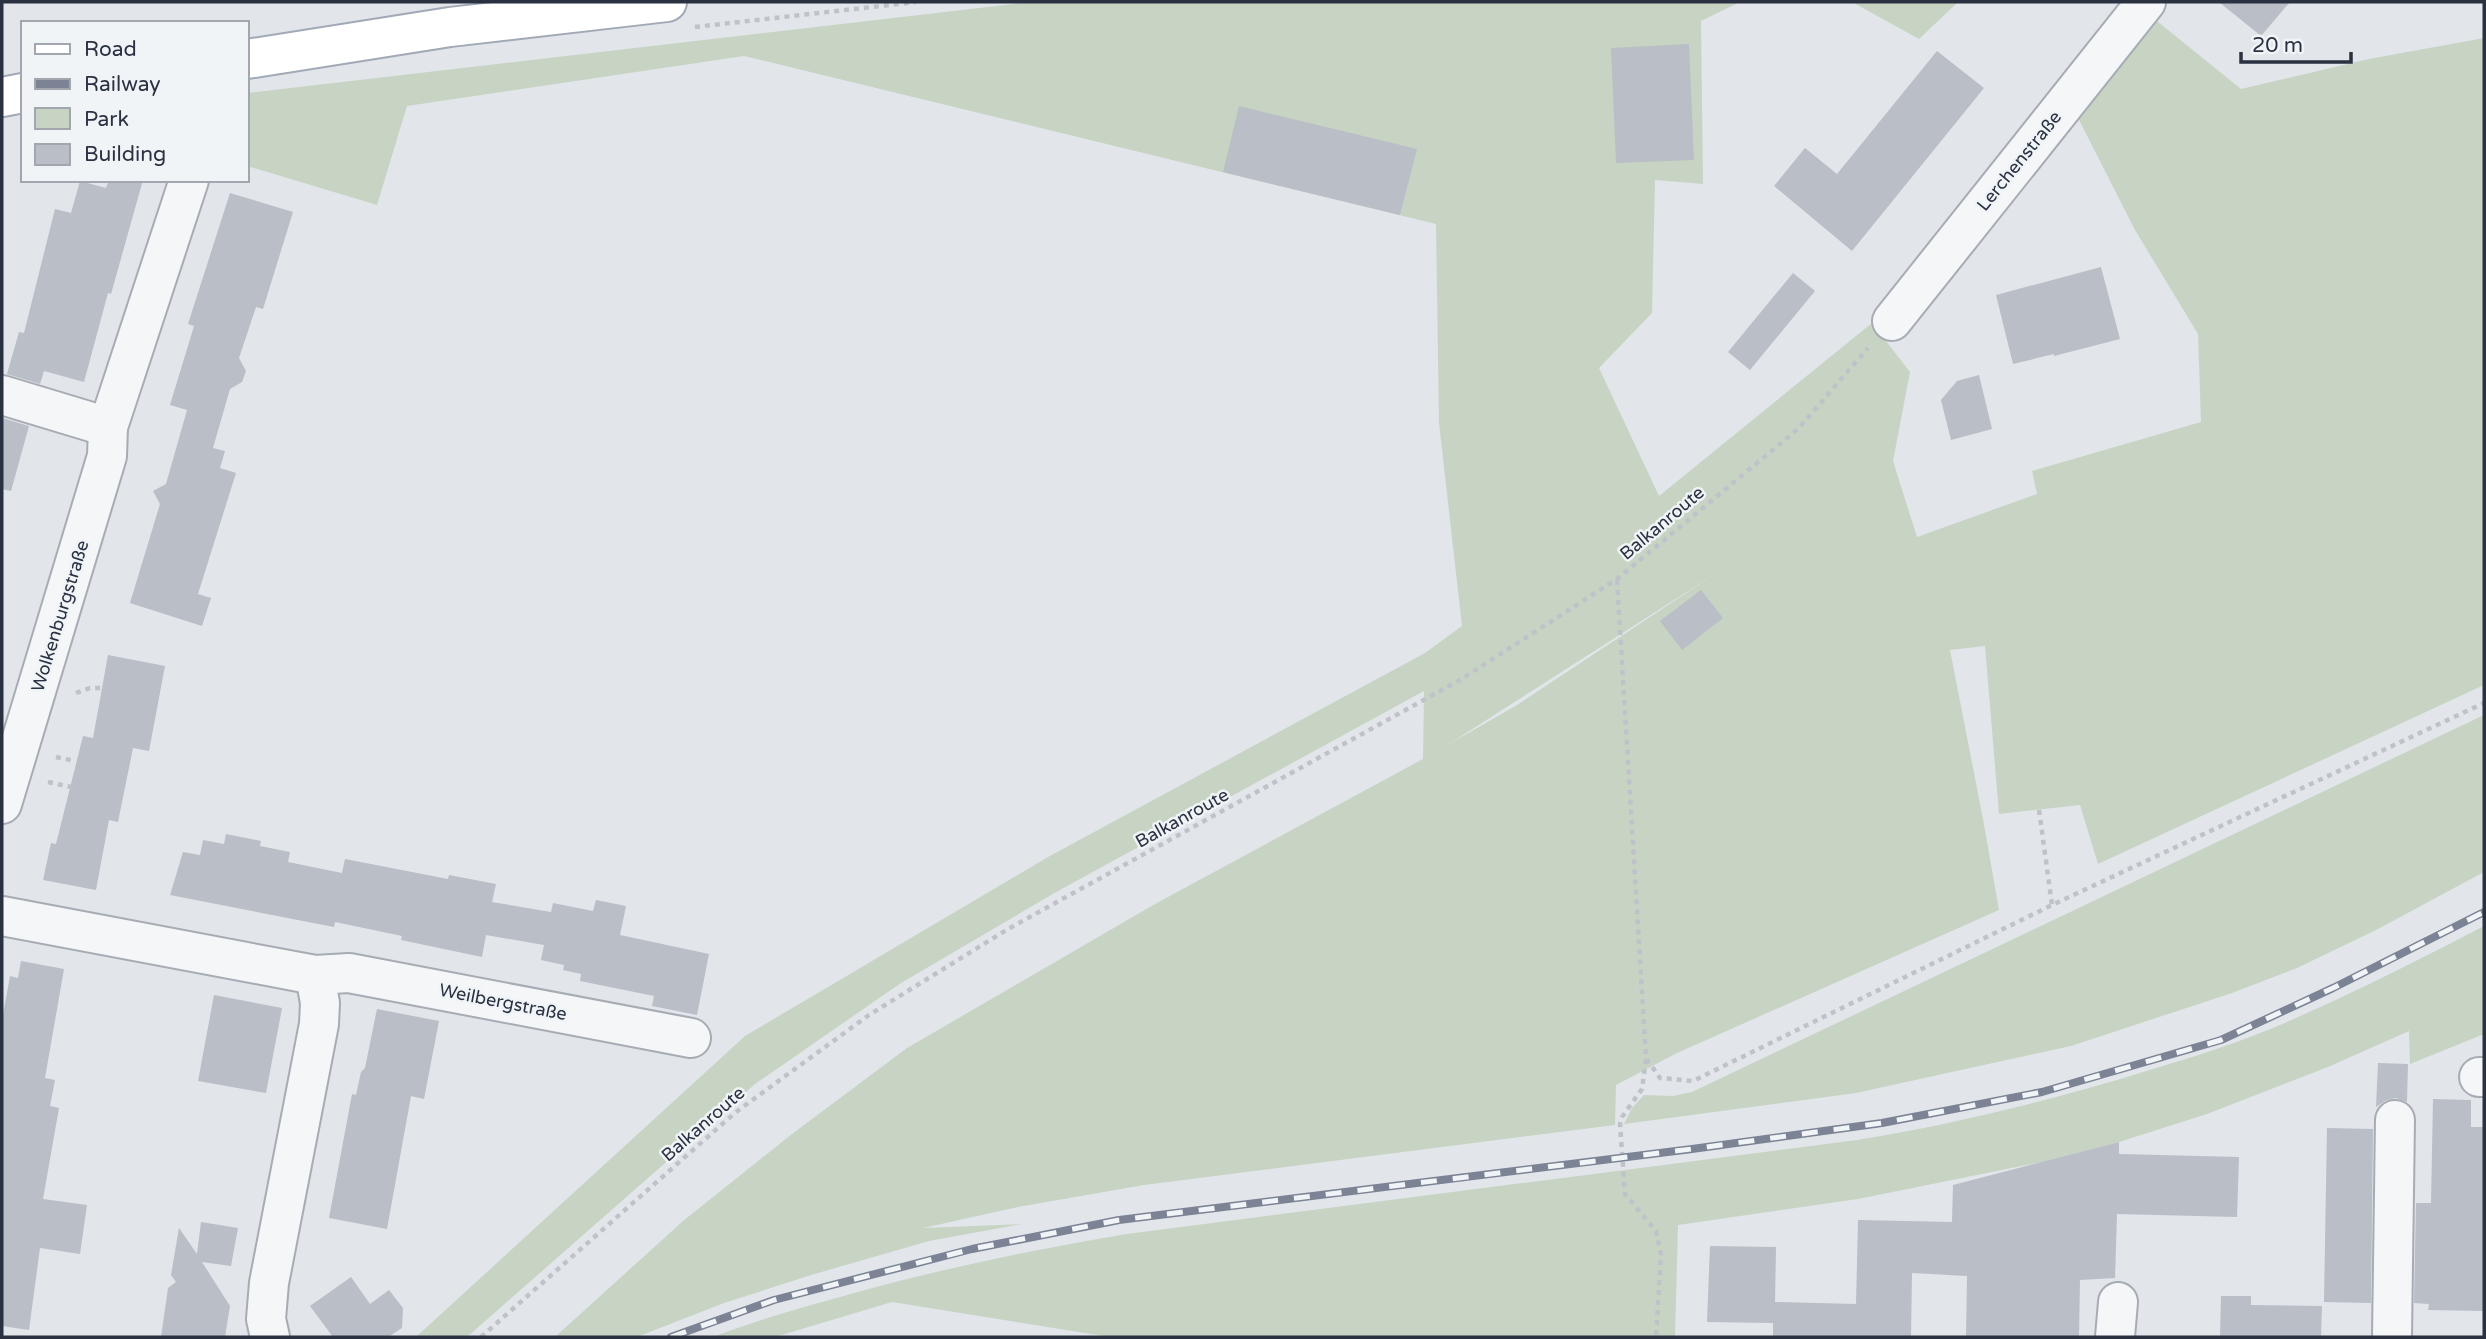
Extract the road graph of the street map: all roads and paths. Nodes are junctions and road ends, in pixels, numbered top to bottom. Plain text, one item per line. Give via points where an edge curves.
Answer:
1 (667, 2) edge
2 (2146, 2) edge
3 (248, 59) edge
4 (21, 93) edge
5 (2, 97) edge
6 (188, 182) edge
7 (1892, 321) joint
8 (2, 395) edge
9 (108, 426) junction
10 (1617, 579) junction
11 (2484, 703) edge
12 (2, 804) edge
13 (2039, 810) dead end
14 (2052, 905) junction
15 (2, 916) edge
16 (315, 975) junction
17 (691, 1038) dead end
18 (1646, 1058) junction
19 (2395, 1120) dead end
20 (270, 1337) edge
21 (481, 1337) edge
22 (1656, 1337) edge
23 (2392, 1337) edge

1 - 3 main road via 450,27
2 - 7 street, Lerchenstraße
4 - 5 main road
6 - 9 street, Wolkenburgstraße
7 - 10 path, Balkanroute via 1798,429
8 - 9 street
9 - 12 street, Wolkenburgstraße via 107,456
10 - 18 path
10 - 21 path, Balkanroute via 1460,680 1008,929 869,1016 736,1112
11 - 14 path
13 - 14 path
14 - 18 path via 1693,1081 1661,1078
15 - 16 street, Weilbergstraße
16 - 17 street, Weilbergstraße via 349,973
16 - 20 street via 319,1024 269,1283 266,1319
18 - 22 path via 1642,1089 1620,1124 1625,1194 1656,1231 1661,1255
19 - 23 street

